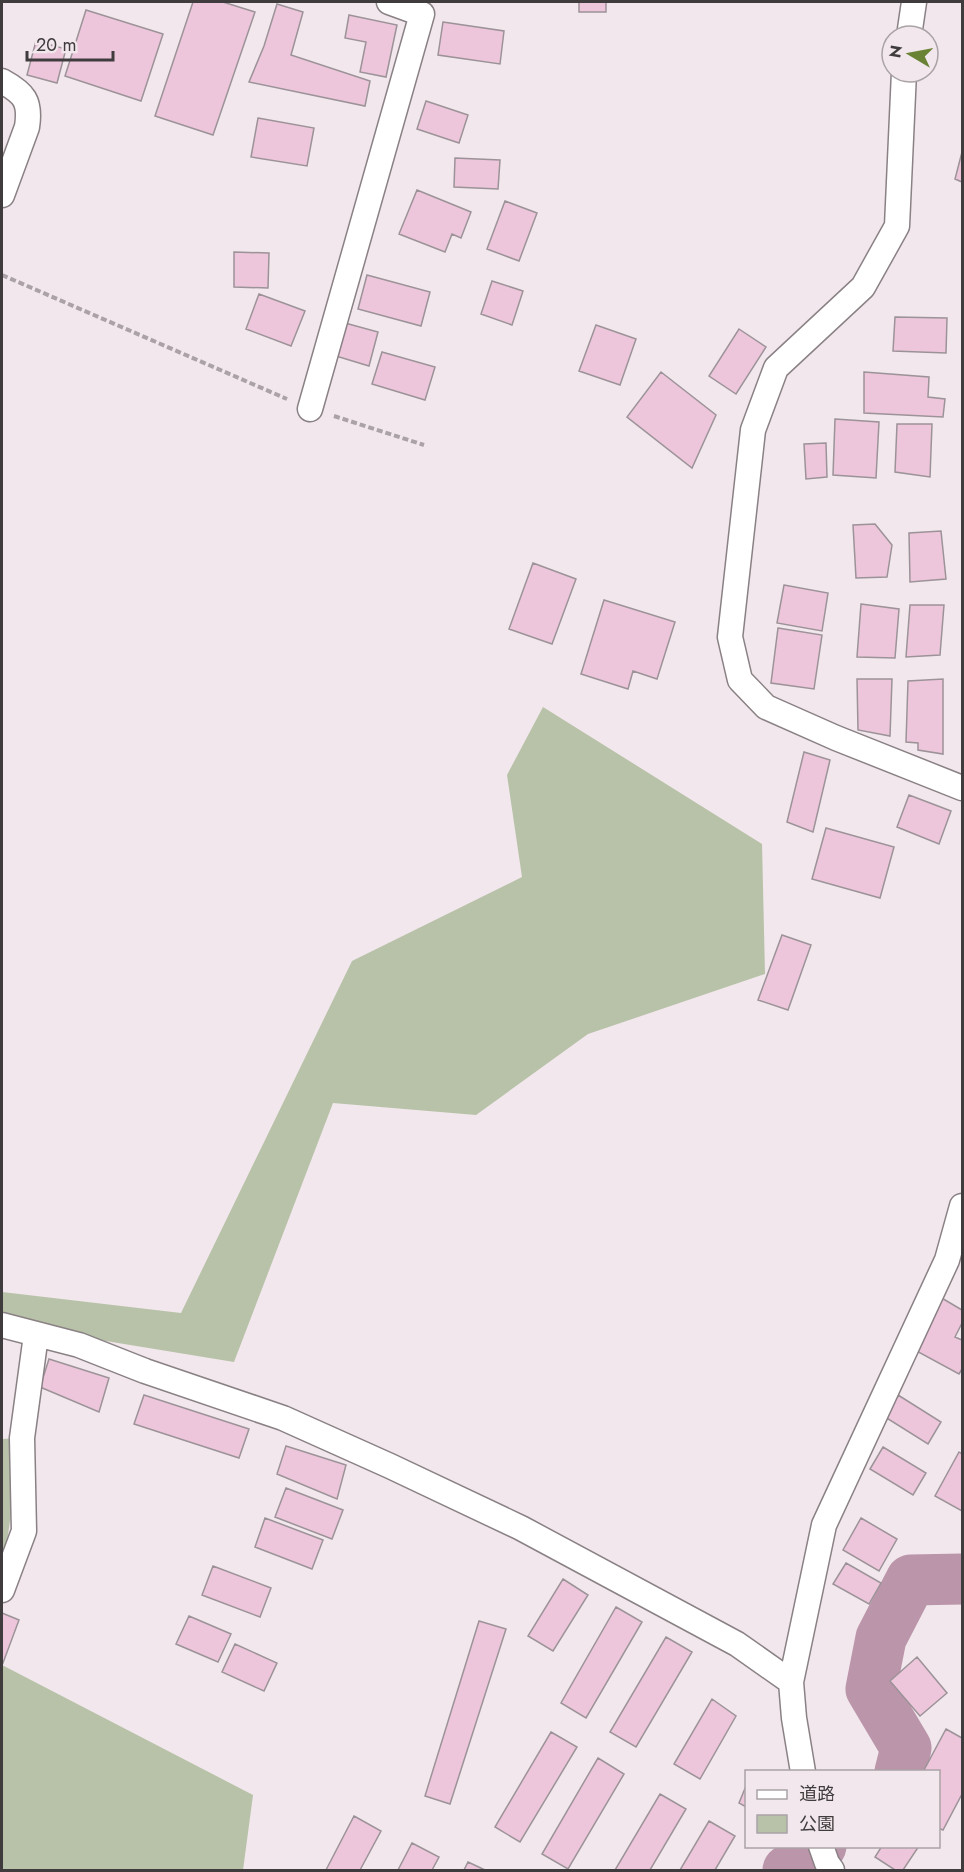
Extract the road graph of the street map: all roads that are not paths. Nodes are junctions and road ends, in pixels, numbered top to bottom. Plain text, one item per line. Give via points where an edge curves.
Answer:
1 (389, 2) edge
2 (914, 2) edge
3 (911, 24) edge
4 (2, 81) edge
5 (903, 84) edge
6 (2, 195) edge
7 (310, 409) road end
8 (963, 788) edge
9 (963, 1206) edge
10 (2, 1325) edge
11 (36, 1335) junction
12 (2, 1590) edge
13 (791, 1682) junction
14 (803, 1770) edge

1 - 7 street via 422,14
2 - 3 street
4 - 6 street via 27,100 29,116
5 - 8 street via 897,226 863,286 776,368 753,429 730,637 740,680 766,707
9 - 13 street via 947,1260 824,1524
10 - 11 street
11 - 12 street via 22,1438 24,1531
11 - 13 street via 79,1345 283,1418 390,1466 521,1528 727,1638
13 - 14 street

